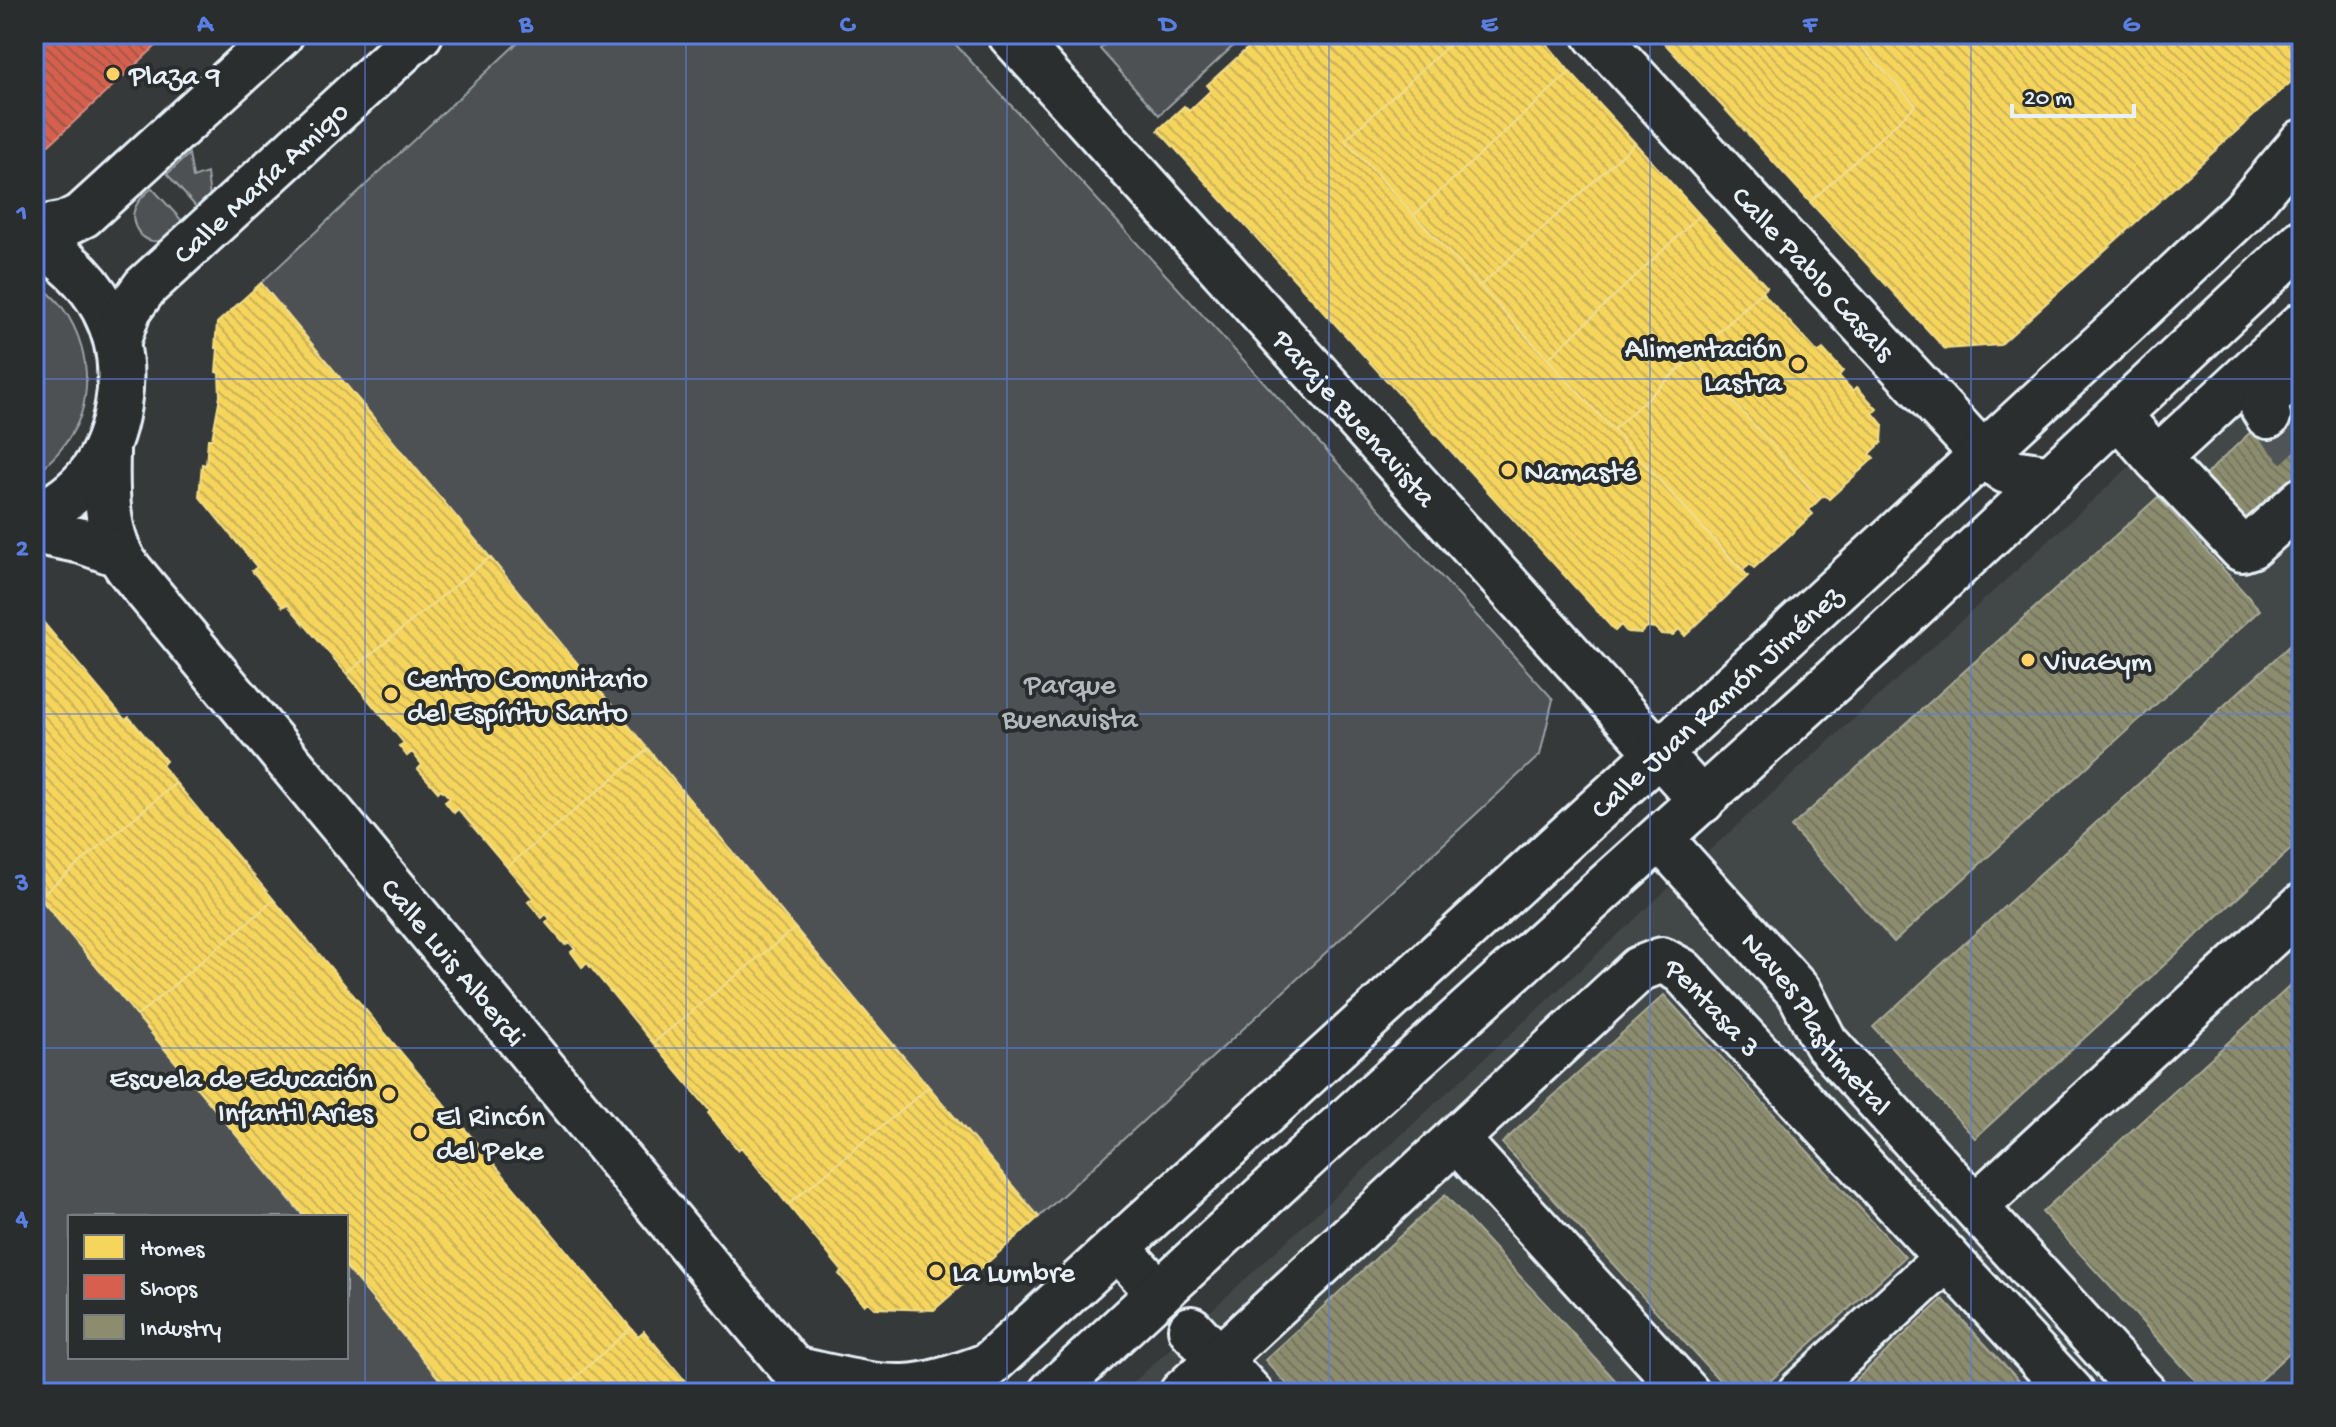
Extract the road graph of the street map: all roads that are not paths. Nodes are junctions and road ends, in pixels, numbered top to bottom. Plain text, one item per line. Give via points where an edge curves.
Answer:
1 (281, 34) edge
2 (420, 34) edge
3 (1010, 34) edge
4 (1595, 34) edge
5 (2302, 142) edge
6 (34, 230) edge
7 (34, 241) edge
8 (2302, 242) edge
9 (2302, 325) edge
10 (118, 340) junction
11 (2302, 366) edge
12 (2119, 416) junction
13 (2268, 416) dead end
14 (107, 451) junction
15 (1983, 455) junction
16 (2157, 459) junction
17 (2052, 478) junction
18 (2302, 500) edge
19 (34, 517) edge
20 (34, 531) edge
21 (118, 554) junction
22 (1659, 753) junction
23 (1702, 801) junction
24 (1661, 839) junction
25 (2302, 906) edge
26 (1456, 1139) junction
27 (1976, 1206) junction
28 (1118, 1248) junction
29 (1947, 1258) junction
30 (1159, 1293) junction
31 (1205, 1344) junction
32 (973, 1379) edge
33 (801, 1385) edge
34 (1051, 1393) edge
35 (1182, 1393) edge
36 (1250, 1393) edge
37 (1687, 1393) edge
38 (1800, 1393) edge
39 (2072, 1393) edge
40 (2144, 1393) edge

1 - 6 street via 83,215
2 - 10 street, Calle María Amigo via 145,287 129,309
3 - 22 street, Paraje Buenavista
4 - 15 street, Calle Pablo Casals
5 - 15 street, Calle Juan Ramón Jiménez via 2243,212
7 - 10 street via 66,262 89,286
8 - 12 street, Calle Juan Ramón Jiménez
9 - 16 street
10 - 14 street via 120,392
11 - 13 street via 2266,400
12 - 16 street
12 - 17 street, Calle Juan Ramón Jiménez
14 - 19 street via 63,503
14 - 21 street, Calle Luis Alberdi via 106,484
15 - 17 street, Calle Pablo Casals via 2006,471
15 - 22 street, Calle Juan Ramón Jiménez
16 - 18 street via 2242,549
17 - 23 street, Calle Juan Ramón Jiménez
20 - 21 street
21 - 33 street, Calle Luis Alberdi
22 - 23 street, Paraje Buenavista
22 - 28 street, Calle Juan Ramón Jiménez
23 - 24 street, Calle Juan Ramón Jiménez
24 - 27 street, Naves Plastimetal via 1800,993 1825,1042
24 - 30 street, Calle Juan Ramón Jiménez
25 - 27 street
26 - 29 street, Pentasa 3 via 1639,969 1662,960 1682,971
26 - 31 street, Pentasa 3
26 - 37 street
27 - 40 street, Naves Plastimetal
28 - 30 street
28 - 32 street, Calle Juan Ramón Jiménez
29 - 38 street
29 - 39 street, Pentasa 3
30 - 34 street, Calle Juan Ramón Jiménez
31 - 35 street, Pentasa 3
31 - 36 street
32 - 33 street, Calle Luis Alberdi via 904,1387

